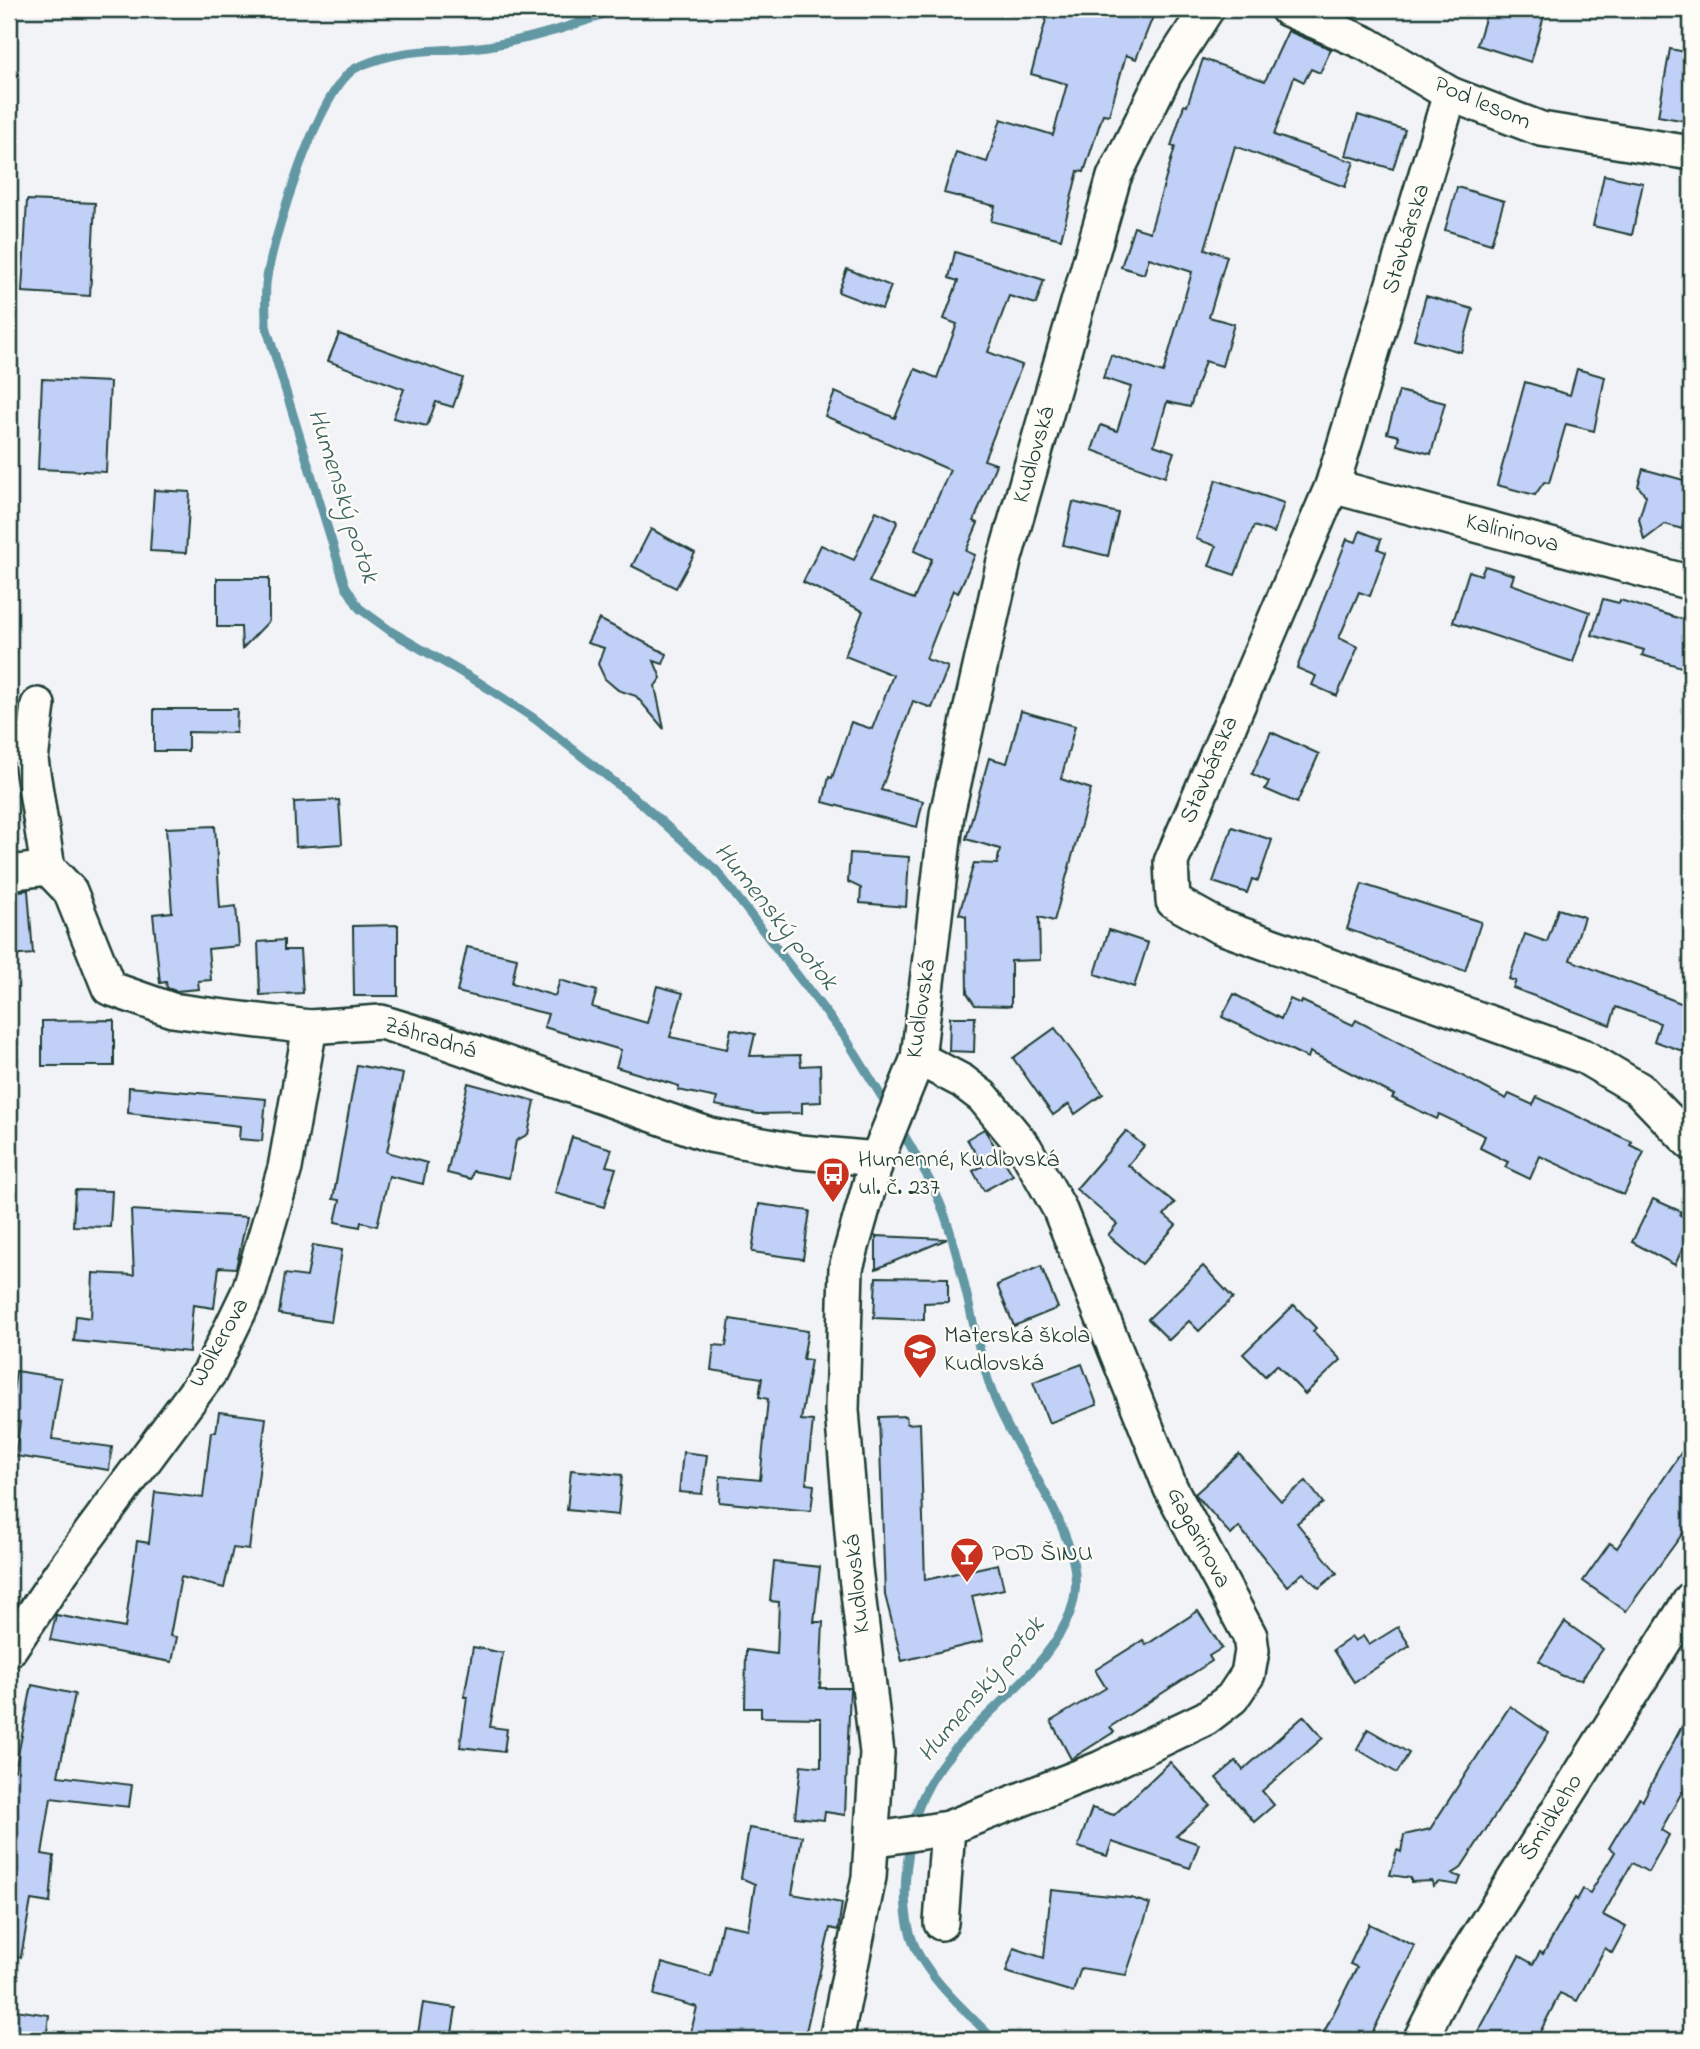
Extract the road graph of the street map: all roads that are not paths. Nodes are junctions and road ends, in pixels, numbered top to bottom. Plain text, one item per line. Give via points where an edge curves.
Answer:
1 (1207, 9) edge
2 (1287, 9) edge
3 (1450, 94) junction
4 (1691, 153) edge
5 (1332, 486) junction
6 (1691, 583) edge
7 (38, 705) dead end
8 (48, 868) junction
9 (9, 873) edge
10 (310, 1027) junction
11 (918, 1058) junction
12 (1691, 1143) edge
13 (881, 1148) junction
14 (1691, 1599) edge
15 (9, 1650) edge
16 (940, 1830) junction
17 (882, 1838) junction
18 (941, 1923) dead end
19 (836, 2040) edge
20 (1420, 2040) edge

1 - 11 street, Kudlovská via 1165,74 1114,177 1004,561 947,814
2 - 3 street, Pod lesom via 1367,44
3 - 4 street, Pod lesom via 1541,129
3 - 5 street, Stavbárska
5 - 6 street, Kalininova
5 - 12 street, Stavbárska via 1171,862 1173,901 1218,926 1583,1056 1639,1088
7 - 8 street via 31,760
8 - 9 street
8 - 10 street, Záhradná via 70,891 109,988 172,1010
10 - 13 street, Záhradná via 381,1022 710,1135 800,1152
10 - 15 street, Wolkerova via 285,1168 249,1291 210,1372
11 - 13 street, Kudlovská
11 - 16 street, Gagarinova via 983,1097 1025,1148 1053,1196 1171,1489 1250,1636 1252,1651 1248,1674 1232,1698 1206,1717 1101,1768
13 - 17 street, Kudlovská via 846,1268 842,1312 844,1433
14 - 20 street, Šmidkeho via 1450,1981
16 - 17 street, Gagarinova
16 - 18 street
17 - 19 street, Kudlovská via 869,1877

